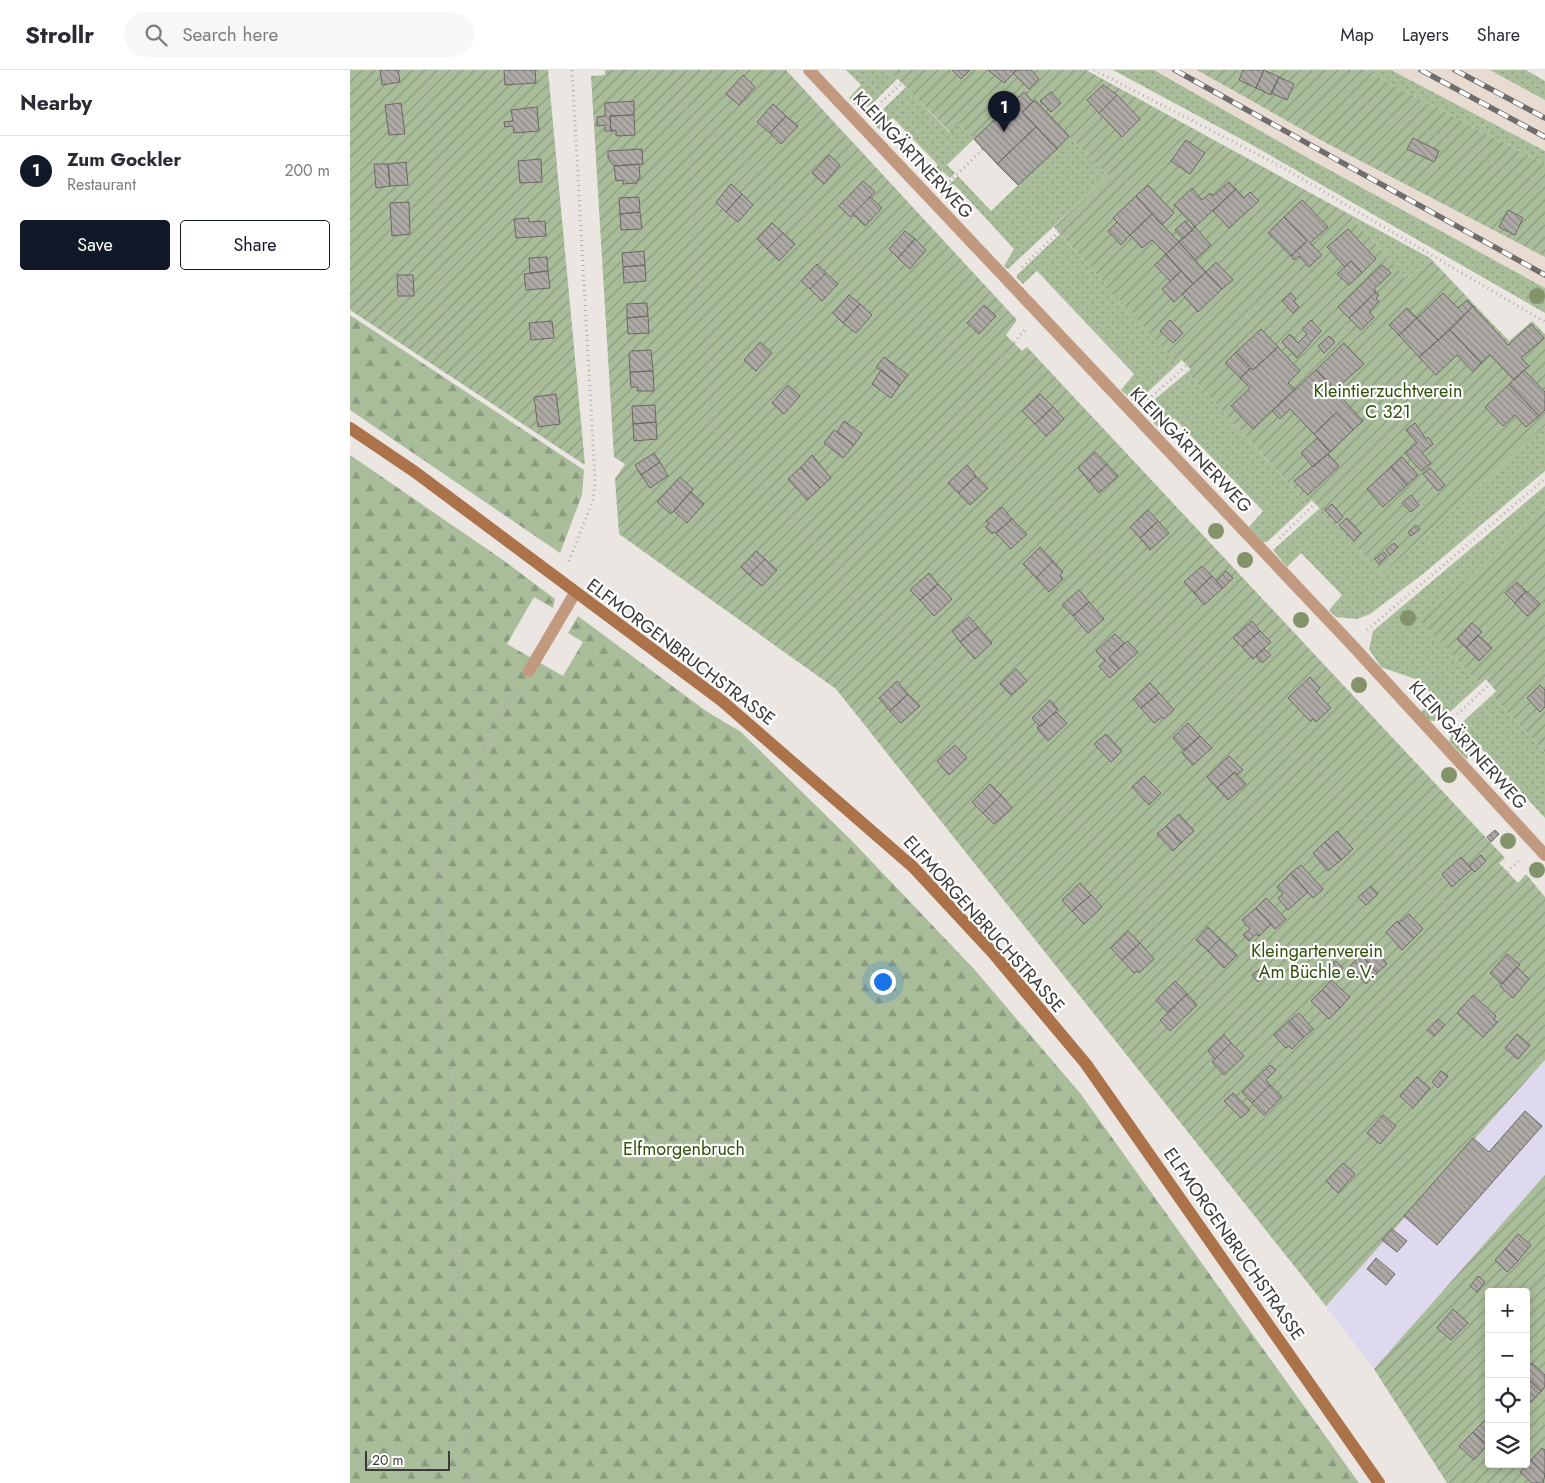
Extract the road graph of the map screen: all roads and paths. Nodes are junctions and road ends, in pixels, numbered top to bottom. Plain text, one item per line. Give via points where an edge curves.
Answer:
1 (428, 70) edge
2 (572, 70) edge
3 (694, 70) edge
4 (809, 70) edge
5 (916, 70) edge
6 (1094, 70) edge
7 (1294, 70) edge
8 (686, 107) junction
9 (1097, 118) dead end
10 (859, 123) junction
11 (983, 149) dead end
12 (1120, 173) junction
13 (1545, 190) edge
14 (1135, 191) dead end
15 (930, 200) junction
16 (1007, 281) junction
17 (350, 295) edge
18 (1545, 322) edge
19 (1014, 343) dead end
20 (984, 377) junction
21 (1478, 382) dead end
22 (1418, 402) junction
23 (963, 404) junction
24 (1133, 414) junction
25 (350, 428) edge
26 (1545, 479) edge
27 (1265, 552) junction
28 (840, 568) junction
29 (561, 581) junction
30 (575, 593) junction
31 (1545, 633) edge
32 (1352, 644) junction
33 (529, 671) joint
34 (1435, 735) junction
35 (1298, 762) junction
36 (1541, 850) edge
37 (1149, 898) junction
38 (1458, 916) junction
39 (1545, 1271) edge
40 (1530, 1288) edge
41 (1485, 1341) edge
42 (1460, 1369) dead end
43 (468, 1483) edge
44 (1379, 1483) edge

1 - 17 path via 448,336 436,354
2 - 29 path via 595,479 593,500
3 - 8 path via 670,93
4 - 10 lane, KLEINGÄRTNERWEG
5 - 10 path
6 - 18 path via 1282,167
7 - 13 path via 1457,144
8 - 20 path
8 - 28 path via 713,430
9 - 12 path via 1082,132
10 - 15 lane, KLEINGÄRTNERWEG
11 - 15 path
12 - 14 path
12 - 16 path
15 - 16 lane, KLEINGÄRTNERWEG
16 - 24 lane, KLEINGÄRTNERWEG
19 - 20 path
20 - 23 path
21 - 22 path via 1436,420
22 - 24 path via 1292,270
22 - 27 path
23 - 28 path
23 - 35 path
24 - 27 lane, KLEINGÄRTNERWEG
25 - 29 main road, ELFMORGENBRUCHSTRASSE via 415,472
26 - 32 path
27 - 32 lane, KLEINGÄRTNERWEG
28 - 37 path via 846,592 867,611 885,614
29 - 30 main road, ELFMORGENBRUCHSTRASSE
30 - 33 lane
30 - 44 main road, ELFMORGENBRUCHSTRASSE via 722,701 778,748 913,867 992,952 1086,1064
31 - 34 path
32 - 34 lane, KLEINGÄRTNERWEG
33 - 43 path via 490,730 439,867
34 - 36 lane, KLEINGÄRTNERWEG
35 - 37 path
35 - 38 path via 1304,757
36 - 38 path
37 - 38 path via 1139,907 1305,1083 1312,1081
39 - 40 path
41 - 42 path

